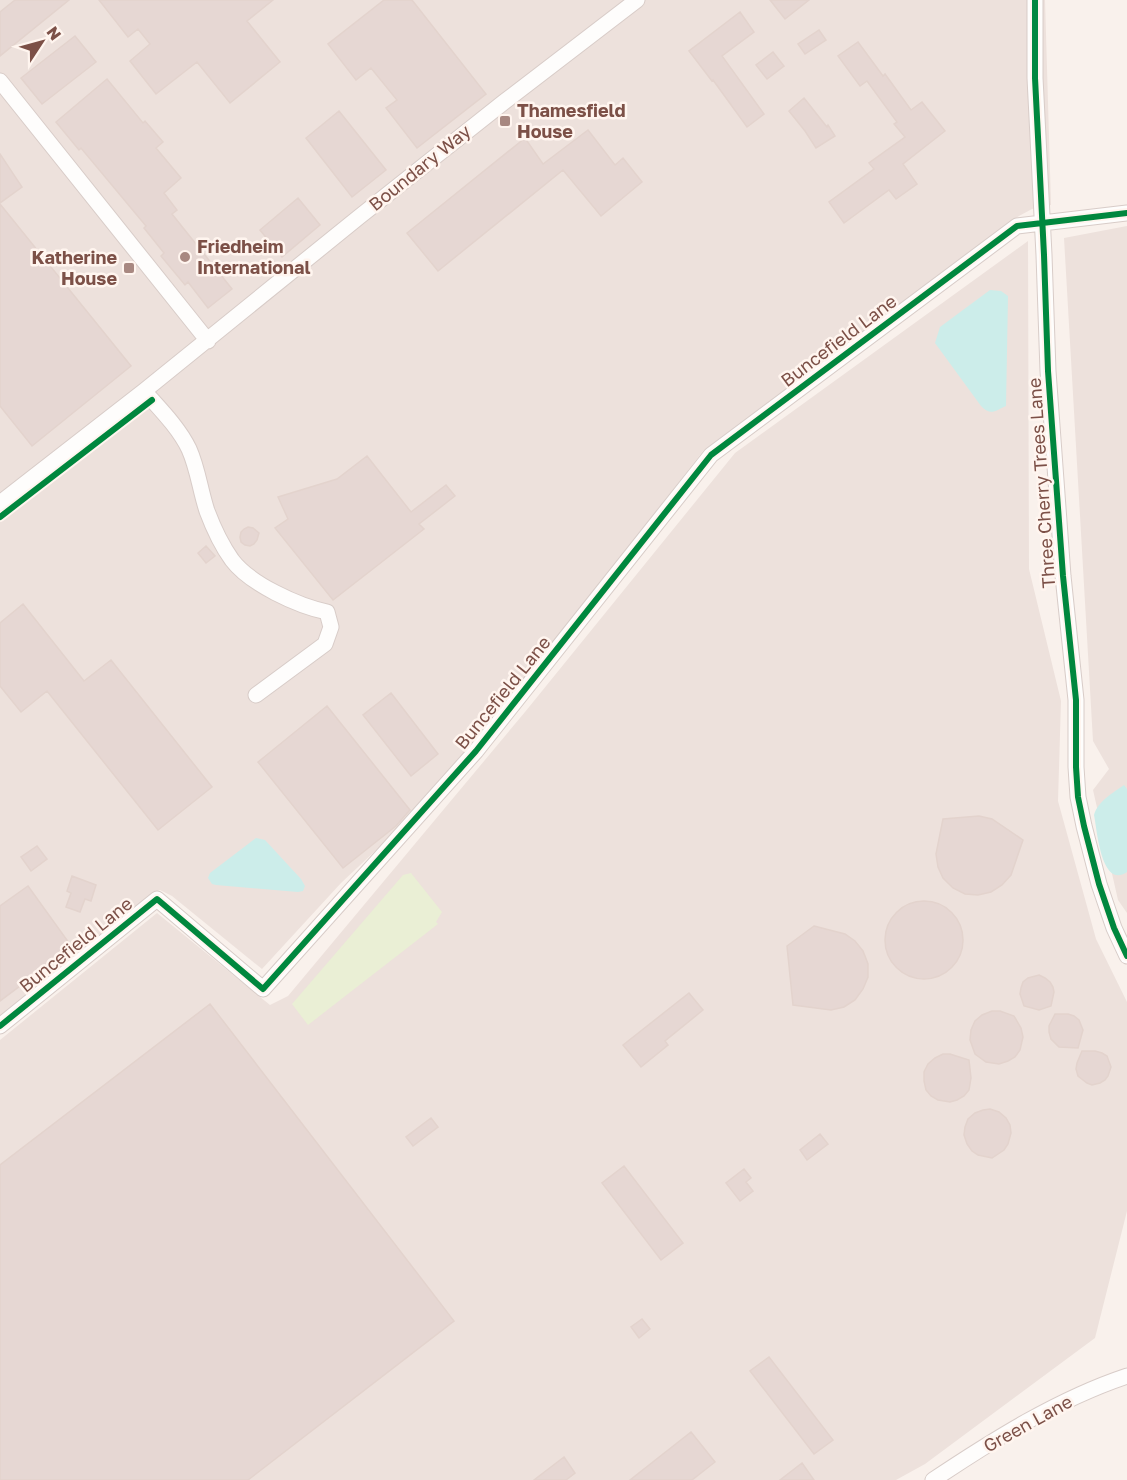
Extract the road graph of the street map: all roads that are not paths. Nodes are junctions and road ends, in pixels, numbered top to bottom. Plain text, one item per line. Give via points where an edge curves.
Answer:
1 (637, 0) edge
2 (1035, 0) edge
3 (0, 81) edge
4 (1127, 213) edge
5 (1042, 224) junction
6 (208, 340) junction
7 (144, 392) junction
8 (0, 503) edge
9 (256, 695) dead end
10 (1127, 956) edge
11 (0, 1026) edge
12 (1127, 1376) edge
13 (933, 1480) edge

1 - 6 street, Boundary Way via 494,109
2 - 5 street, Three Cherry Trees Lane
3 - 6 street
4 - 5 street
5 - 10 street, Three Cherry Trees Lane via 1049,382 1076,700 1078,797 1099,884
5 - 11 street, Buncefield Lane via 1017,226 711,455 477,751 263,989 157,899
6 - 7 street, Boundary Way
7 - 8 street, Boundary Way
7 - 9 street via 188,447 208,513 232,561 275,593 327,612 331,627 324,644
12 - 13 street, Green Lane via 1027,1422

